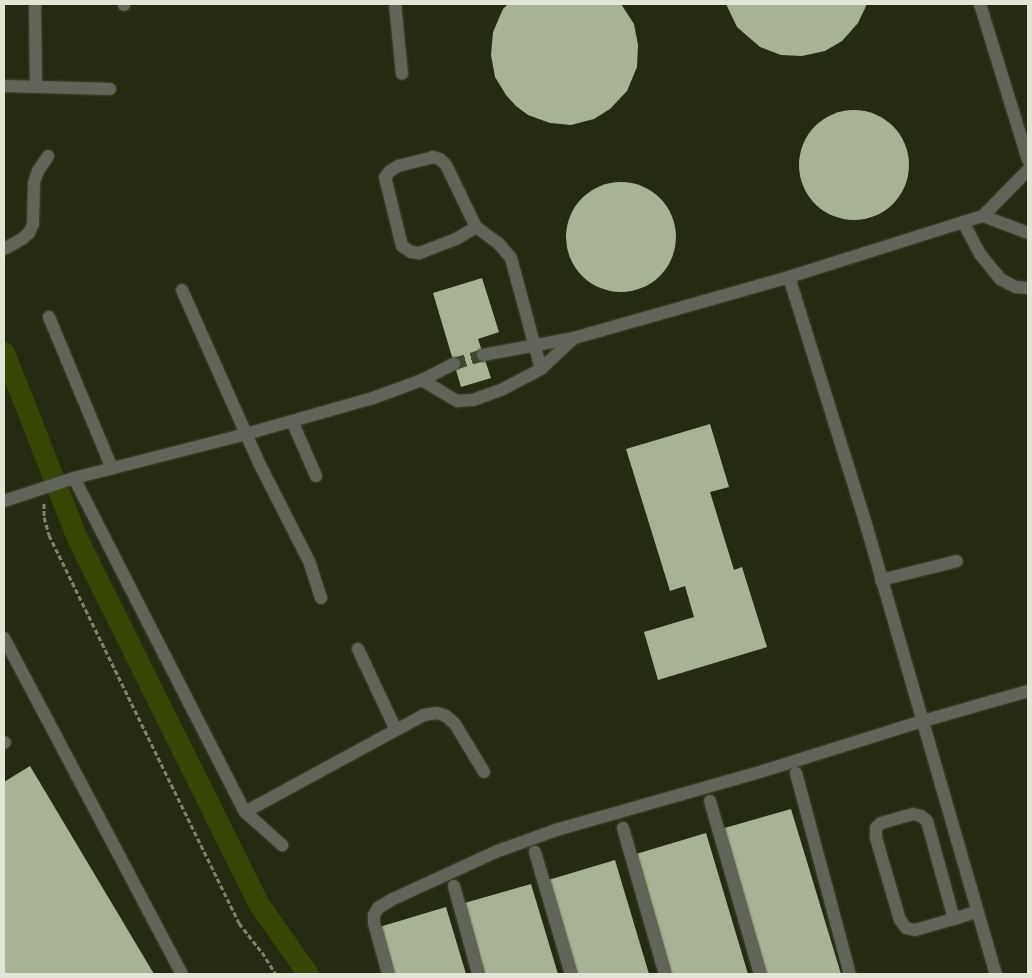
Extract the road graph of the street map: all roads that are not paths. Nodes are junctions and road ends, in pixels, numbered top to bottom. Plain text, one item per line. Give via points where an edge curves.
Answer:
1 (35, 4) edge
2 (395, 4) edge
3 (980, 4) edge
4 (402, 74) dead end
5 (4, 86) edge
6 (36, 86) junction
7 (110, 89) dead end
8 (48, 156) dead end
9 (1028, 160) edge
10 (1028, 170) edge
11 (984, 216) junction
12 (963, 222) junction
13 (476, 227) junction
14 (1028, 233) edge
15 (4, 249) edge
16 (789, 277) junction
17 (1028, 288) edge
18 (182, 290) dead end
19 (49, 317) dead end
20 (574, 338) junction
21 (534, 344) junction
22 (483, 355) tunnel mouth
23 (454, 364) tunnel mouth
24 (541, 369) junction
25 (422, 380) junction
26 (292, 421) junction
27 (246, 434) junction
28 (112, 468) junction
29 (316, 476) dead end
30 (74, 478) junction
31 (4, 501) edge
32 (956, 561) dead end
33 (881, 580) junction
34 (321, 598) dead end
35 (4, 638) edge
36 (358, 649) dead end
37 (1028, 691) edge
38 (923, 721) junction
39 (396, 730) junction
40 (484, 772) dead end
41 (796, 773) dead end
42 (710, 802) dead end
43 (245, 812) junction
44 (623, 828) dead end
45 (282, 845) dead end
46 (535, 852) dead end
47 (454, 886) dead end
48 (978, 911) junction
49 (954, 919) junction
50 (182, 974) edge
51 (388, 974) edge
52 (478, 974) edge
53 (571, 974) edge
54 (665, 974) edge
55 (760, 974) edge
56 (850, 974) edge
57 (996, 974) edge

1 - 6 street
2 - 4 street
3 - 9 street
5 - 6 street
6 - 7 street
8 - 15 street via 34,183 33,224 22,239
10 - 11 street
11 - 12 street
11 - 14 street
12 - 16 street
12 - 17 street via 980,254 1000,279 1016,287
13 - 13 street via 456,240 419,253 411,252 402,246 385,177 398,166 440,159 451,173
13 - 21 street via 499,244 511,258
16 - 20 street
16 - 33 street
18 - 27 street
19 - 28 street
20 - 21 street
20 - 24 street
21 - 22 street
21 - 24 street
23 - 25 street
24 - 25 street via 473,400 457,401
25 - 26 street
26 - 27 street
26 - 29 street
27 - 28 street
27 - 34 street via 309,561
28 - 30 street
30 - 31 street
30 - 43 street
32 - 33 street
33 - 38 street
35 - 50 street
36 - 39 street
37 - 38 street
38 - 48 street
38 - 51 street via 763,772 556,830 495,852 393,899 374,914
39 - 40 street via 424,716 437,713 446,716 455,724
39 - 43 street
41 - 56 street
42 - 55 street
43 - 45 street
44 - 54 street
46 - 53 street
47 - 52 street
48 - 49 street
48 - 57 street
49 - 49 street via 927,822 913,814 881,823 876,828 876,838 900,920 906,928 915,930

